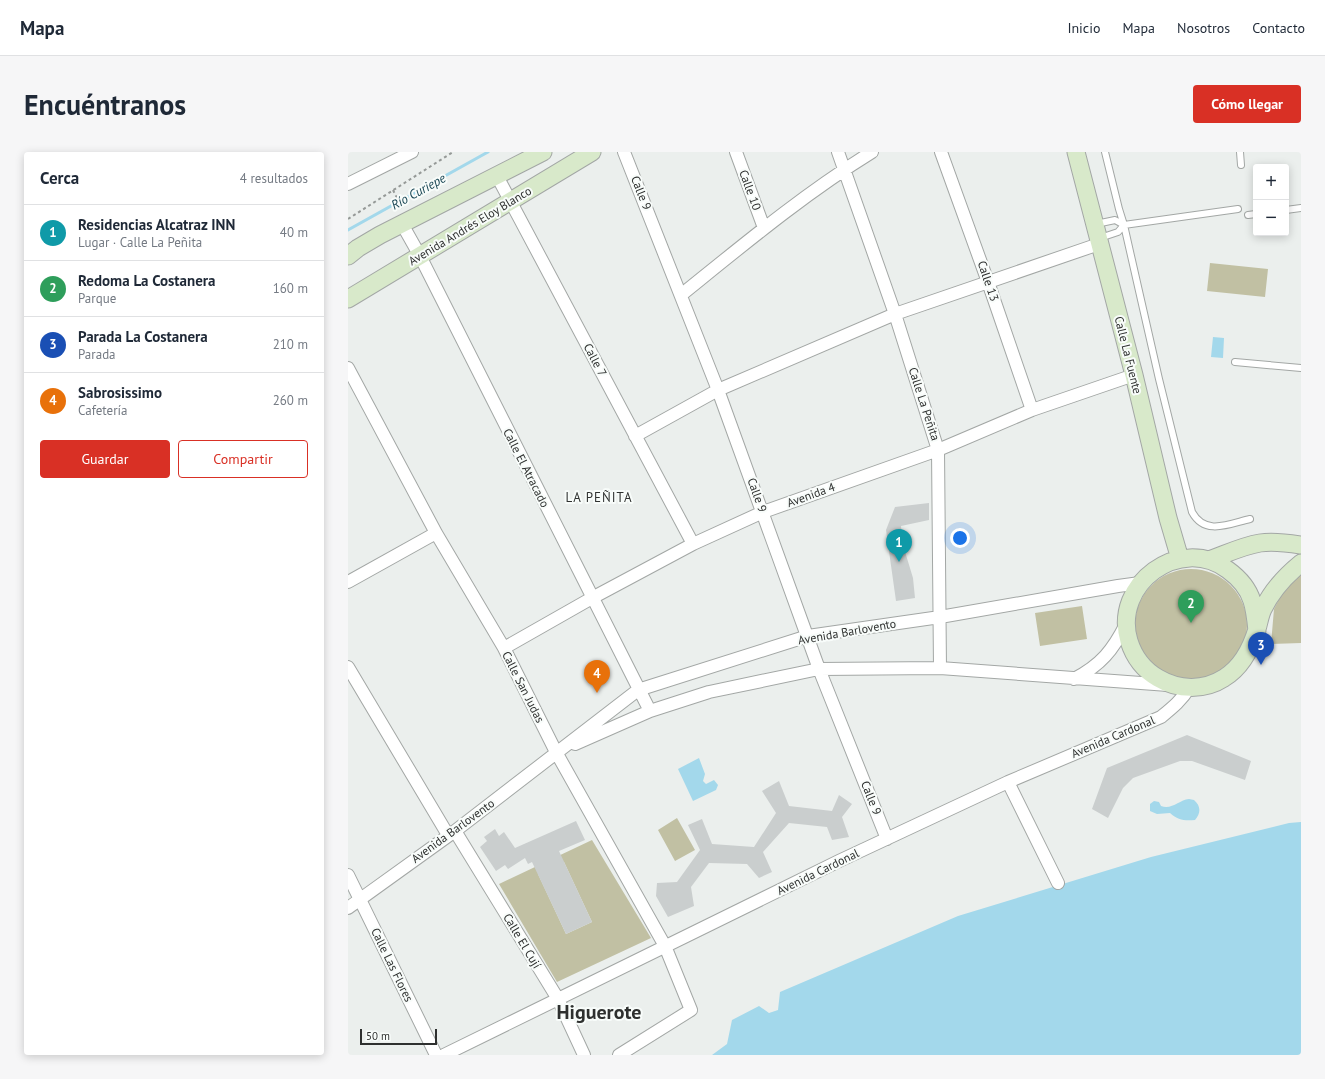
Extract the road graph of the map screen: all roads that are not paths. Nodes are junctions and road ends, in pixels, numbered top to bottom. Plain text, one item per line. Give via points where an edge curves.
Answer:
1 (543, 152) edge
2 (592, 152) edge
3 (624, 152) edge
4 (736, 152) edge
5 (838, 152) edge
6 (872, 152) edge
7 (941, 152) edge
8 (1076, 152) edge
9 (1105, 152) edge
10 (1240, 152) edge
11 (405, 154) edge
12 (1241, 165) dead end
13 (845, 169) junction
14 (497, 176) junction
15 (348, 184) edge
16 (511, 201) junction
17 (1301, 208) edge
18 (1238, 209) dead end
19 (1289, 210) edge
20 (1253, 214) edge
21 (1248, 215) dead end
22 (403, 218) junction
23 (1124, 225) junction
24 (764, 228) junction
25 (1098, 235) junction
26 (348, 256) edge
27 (420, 256) junction
28 (988, 282) junction
29 (681, 295) junction
30 (348, 299) edge
31 (895, 314) junction
32 (1236, 362) dead end
33 (348, 368) edge
34 (1301, 368) edge
35 (1134, 375) junction
36 (718, 390) junction
37 (1032, 410) junction
38 (635, 436) junction
39 (938, 450) junction
40 (763, 512) junction
41 (1250, 519) dead end
42 (436, 533) junction
43 (693, 544) junction
44 (1301, 545) edge
45 (1180, 559) junction
46 (1209, 560) junction
47 (1301, 563) edge
48 (348, 582) edge
49 (1140, 583) junction
50 (592, 598) junction
51 (940, 617) junction
52 (1126, 624) junction
53 (1257, 631) junction
54 (808, 636) junction
55 (504, 648) junction
56 (348, 666) edge
57 (940, 668) junction
58 (819, 669) junction
59 (1074, 679) junction
60 (1181, 686) junction
61 (638, 690) junction
62 (650, 712) junction
63 (556, 752) junction
64 (1008, 782) junction
65 (451, 833) junction
66 (887, 839) junction
67 (348, 875) edge
68 (1058, 883) dead end
69 (360, 898) junction
70 (348, 908) edge
71 (665, 946) junction
72 (558, 999) junction
73 (436, 1055) edge
74 (444, 1055) edge
75 (584, 1055) edge
76 (619, 1055) edge

1 - 14 main road
2 - 16 main road, Avenida Andrés Eloy Blanco
3 - 29 street, Calle 9
4 - 24 street, Calle 10
5 - 13 street, Calle La Peñita
6 - 13 street
7 - 28 street, Calle 13
8 - 25 main road, Calle La Fuente
9 - 23 lane
10 - 12 lane
11 - 15 street
13 - 24 street
13 - 31 street, Calle La Peñita
14 - 16 street, Calle 7
14 - 22 main road
16 - 27 main road, Avenida Andrés Eloy Blanco
16 - 38 street, Calle 7
17 - 19 lane
18 - 23 lane
20 - 21 lane
22 - 26 main road
22 - 27 street, Calle El Atracado
23 - 25 lane via 1118,232
23 - 25 lane via 1115,220
23 - 41 lane via 1192,512 1199,522 1209,527
24 - 29 street
25 - 28 street
25 - 35 main road, Calle La Fuente
27 - 30 main road, Avenida Andrés Eloy Blanco
27 - 50 street, Calle El Atracado
28 - 31 street
28 - 37 street, Calle 13
29 - 36 street, Calle 9
31 - 36 street
31 - 39 street, Calle La Peñita
32 - 34 lane
33 - 42 street, Calle San Judas
35 - 37 street, Avenida 4
35 - 45 main road, Calle La Fuente
36 - 38 street
36 - 40 street, Calle 9
37 - 39 street, Avenida 4
38 - 43 street, Calle 7
39 - 40 street, Avenida 4
39 - 51 street, Calle La Peñita
40 - 43 street, Avenida 4
40 - 54 street, Calle 9
42 - 48 street
42 - 55 street, Calle San Judas
43 - 50 street, Avenida 4
44 - 46 main road via 1261,543
45 - 46 main road
45 - 49 main road via 1164,564
46 - 53 main road via 1235,575 1245,587 1252,600
47 - 53 main road via 1285,576 1272,592 1262,610
49 - 51 street, Avenida Barlovento
49 - 52 main road via 1130,602
50 - 55 street, Avenida 4
50 - 61 street, Calle El Atracado
51 - 54 street, Avenida Barlovento
51 - 57 street, Calle La Peñita
52 - 59 street via 1111,651 1088,672
52 - 60 main road via 1131,647 1143,667 1162,681
53 - 60 main road via 1242,663 1224,679 1201,687
54 - 58 street, Calle 9
54 - 61 street, Avenida Barlovento
55 - 63 street, Calle San Judas
56 - 65 street, Calle El Cují
57 - 58 street, Avenida Barlovento
57 - 59 street, Avenida Barlovento
58 - 62 street, Avenida Barlovento via 709,692
58 - 66 street, Calle 9
59 - 60 street, Avenida Barlovento
60 - 64 street, Avenida Cardonal via 1184,696 1160,717
61 - 62 street, Calle El Atracado
61 - 63 street, Avenida Barlovento
62 - 63 street, Avenida Barlovento
63 - 65 street, Avenida Barlovento
63 - 71 street, Calle San Judas
64 - 66 street, Avenida Cardonal
64 - 68 street
65 - 69 street, Avenida Barlovento
65 - 72 street, Calle El Cují
66 - 71 street, Avenida Cardonal
67 - 69 street, Calle Las Flores
69 - 70 street, Avenida Barlovento
69 - 73 street, Calle Las Flores
71 - 72 street, Avenida Cardonal
71 - 76 street, Calle San Judas via 691,1010
72 - 74 street, Avenida Cardonal
72 - 75 street, Calle El Cují

